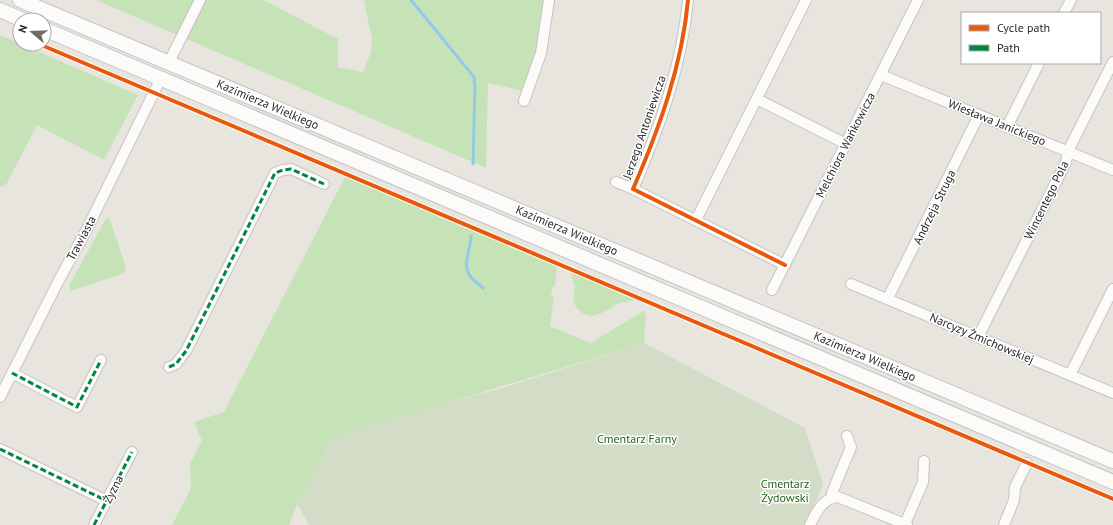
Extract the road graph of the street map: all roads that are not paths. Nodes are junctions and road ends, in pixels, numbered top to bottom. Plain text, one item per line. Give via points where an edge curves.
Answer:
1 (20, 0) edge
2 (200, 0) edge
3 (549, 0) edge
4 (688, 0) edge
5 (806, 0) edge
6 (918, 0) edge
7 (1071, 0) edge
8 (0, 10) edge
9 (1065, 12) edge
10 (12, 15) edge
11 (52, 32) edge
12 (169, 62) junction
13 (1113, 62) edge
14 (1038, 64) edge
15 (881, 74) junction
16 (161, 78) junction
17 (757, 99) junction
18 (524, 101) dead end
19 (288, 112) junction
20 (979, 116) junction
21 (1007, 127) junction
22 (281, 128) junction
23 (846, 144) junction
24 (1068, 151) junction
25 (1113, 170) edge
26 (616, 182) dead end
27 (324, 184) dead end
28 (633, 189) junction
29 (696, 220) junction
30 (586, 238) junction
31 (574, 253) junction
32 (785, 265) junction
33 (851, 284) dead end
34 (1113, 289) edge
35 (772, 290) dead end
36 (888, 298) junction
37 (978, 337) junction
38 (101, 360) dead end
39 (169, 367) dead end
40 (12, 374) junction
41 (1070, 375) junction
42 (1113, 393) edge
43 (0, 397) edge
44 (847, 436) dead end
45 (0, 448) edge
46 (132, 452) dead end
47 (1110, 460) edge
48 (924, 461) dead end
49 (1027, 463) dead end
50 (1099, 476) junction
51 (1113, 482) edge
52 (833, 498) junction
53 (107, 501) junction
54 (94, 525) edge
55 (810, 525) edge
56 (906, 525) edge
57 (1004, 525) edge

1 - 12 main road, Kazimierza Wielkiego
2 - 12 street
3 - 18 street via 541,53
4 - 28 street, Jerzego Antoniewicza via 676,65 663,111
5 - 17 street
6 - 15 street, Melchiora Wańkowicza
7 - 9 street
8 - 10 main road
11 - 16 main road, Kazimierza Wielkiego
12 - 19 main road, Kazimierza Wielkiego
13 - 24 street, Wincentego Pola
14 - 21 street
15 - 20 street, Wiesława Janickiego
15 - 23 street, Melchiora Wańkowicza
16 - 22 main road, Kazimierza Wielkiego
16 - 40 street, Trawiasta
17 - 23 street
17 - 29 street
19 - 22 main road via 292,117 290,124 286,128
19 - 30 main road, Kazimierza Wielkiego
20 - 21 street, Wiesława Janickiego
20 - 36 street, Andrzeja Struga
21 - 24 street, Wiesława Janickiego
22 - 31 main road, Kazimierza Wielkiego
23 - 32 street, Melchiora Wańkowicza
24 - 25 street, Wiesława Janickiego
24 - 37 street, Wincentego Pola via 1066,162
26 - 28 street
27 - 39 street via 291,169 275,173 186,351 176,364
28 - 29 street, Jerzego Antoniewicza
29 - 32 street, Jerzego Antoniewicza
30 - 31 main road
30 - 47 main road, Kazimierza Wielkiego
31 - 50 main road, Kazimierza Wielkiego
32 - 35 street, Melchiora Wańkowicza
33 - 36 street, Narcyzy Żmichowskiej
34 - 41 street
36 - 37 street, Narcyzy Żmichowskiej
37 - 41 street, Narcyzy Żmichowskiej
38 - 40 street via 77,407
40 - 43 street, Trawiasta
41 - 42 street, Narcyzy Żmichowskiej
44 - 52 street via 851,447 832,494
45 - 53 street
46 - 53 street, Żyzna
47 - 50 main road
48 - 56 street via 923,482
49 - 57 street via 1015,487 1014,500
50 - 51 main road, Kazimierza Wielkiego
52 - 55 street via 824,502
52 - 56 street via 845,499
53 - 54 street, Żyzna

